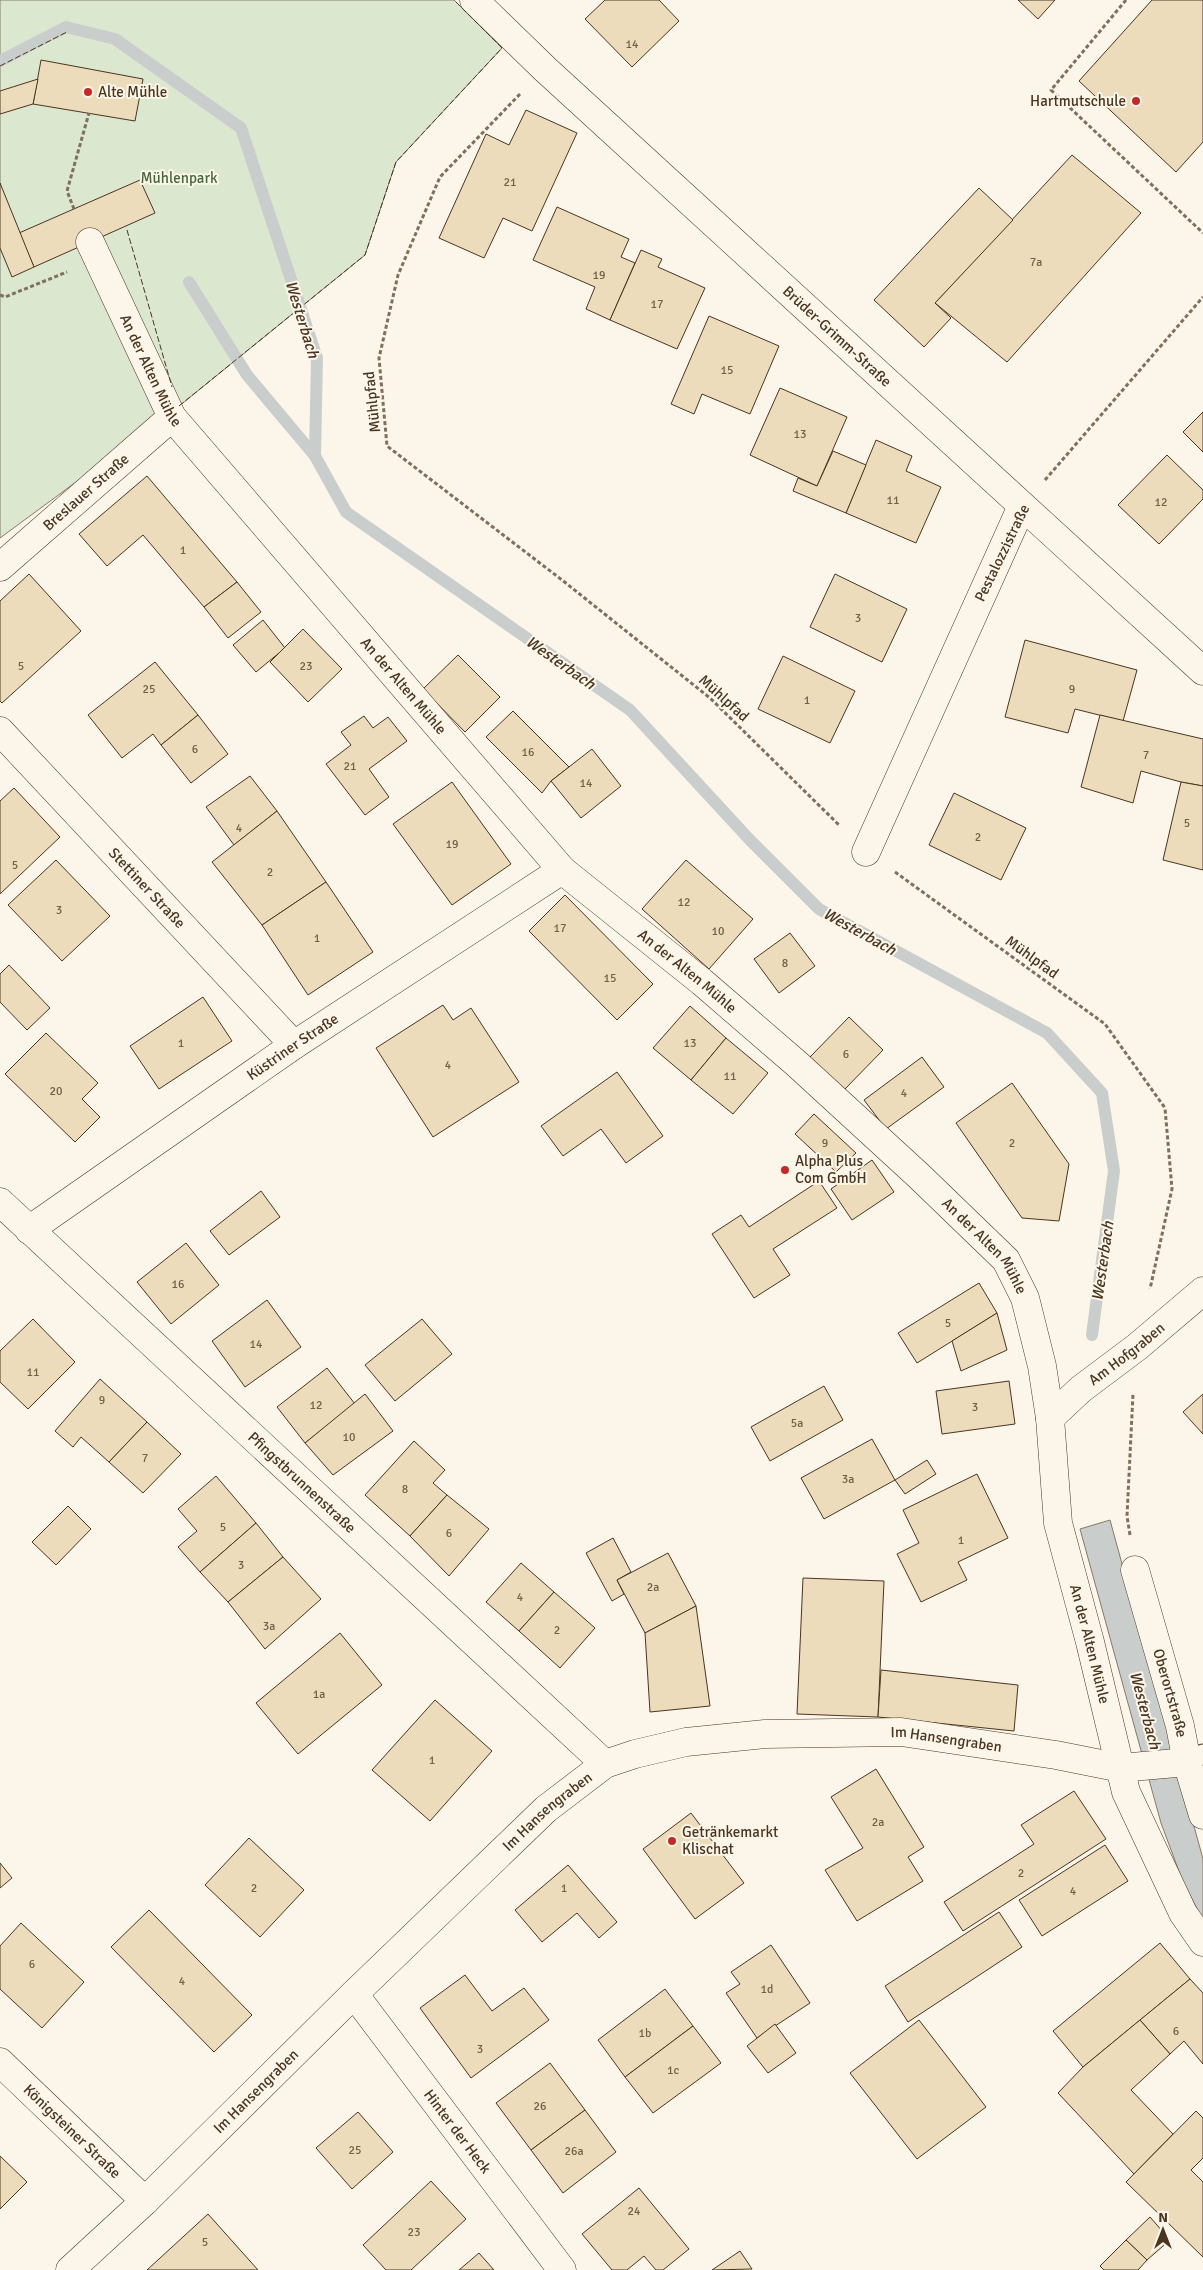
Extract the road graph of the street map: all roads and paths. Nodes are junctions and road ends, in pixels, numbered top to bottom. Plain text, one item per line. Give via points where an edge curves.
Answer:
1 (474, 0) edge
2 (1126, 0) edge
3 (545, 69) junction
4 (89, 113) dead end
5 (74, 209) dead end
6 (1203, 233) edge
7 (94, 251) joint
8 (0, 295) edge
9 (1203, 297) edge
10 (172, 417) junction
11 (1022, 506) junction
12 (0, 566) edge
13 (1203, 671) edge
14 (0, 731) edge
15 (866, 852) junction
16 (562, 870) junction
17 (294, 1045) junction
18 (0, 1202) edge
19 (29, 1230) junction
20 (1203, 1290) edge
21 (1149, 1292) dead end
22 (1128, 1354) junction
23 (1050, 1418) junction
24 (1135, 1570) joint
25 (1190, 1760) edge
26 (605, 1764) junction
27 (1131, 1768) junction
28 (1203, 1815) edge
29 (1203, 1942) edge
30 (354, 1994) junction
31 (0, 2062) edge
32 (145, 2201) junction
33 (70, 2270) edge
34 (562, 2270) edge

1 - 3 street, Brüder-Grimm-Straße
2 - 6 path via 1051,90
3 - 11 street, Brüder-Grimm-Straße
3 - 15 path, Mühlpfad via 440,177 398,275 378,358 387,446 710,698
4 - 5 path via 67,191
7 - 8 path via 5,296
7 - 10 street, An der Alten Mühle
9 - 11 path, Pestalozzistraße
10 - 12 street, Breslauer Straße
10 - 16 street, An der Alten Mühle
11 - 13 street, Brüder-Grimm-Straße
11 - 15 street, Pestalozzistraße
14 - 17 street, Stettiner Straße
15 - 21 path, Mühlpfad via 1105,1024 1165,1108 1172,1189
16 - 17 street, Küstriner Straße
16 - 23 street, An der Alten Mühle via 702,982 797,1064 1006,1260 1025,1298 1042,1366
17 - 19 street, Küstriner Straße
18 - 19 street, Pfingstbrunnenstraße
19 - 26 street, Pfingstbrunnenstraße
20 - 22 street, Am Hofgraben
22 - 23 street, Am Hofgraben via 1080,1389
22 - 24 path via 1127,1516
23 - 27 street, An der Alten Mühle via 1058,1523 1090,1642
24 - 25 street, Oberortstraße
25 - 27 street, Im Hansengraben
25 - 28 street, Oberortstraße
26 - 27 street, Im Hansengraben via 686,1742 765,1734 901,1732
26 - 30 street, Im Hansengraben via 546,1809
27 - 29 street via 1126,1792 1182,1913
30 - 32 street, Im Hansengraben
30 - 34 street, Hinter der Heck
31 - 32 street, Königsteiner Straße
32 - 33 street, Im Hansengraben

